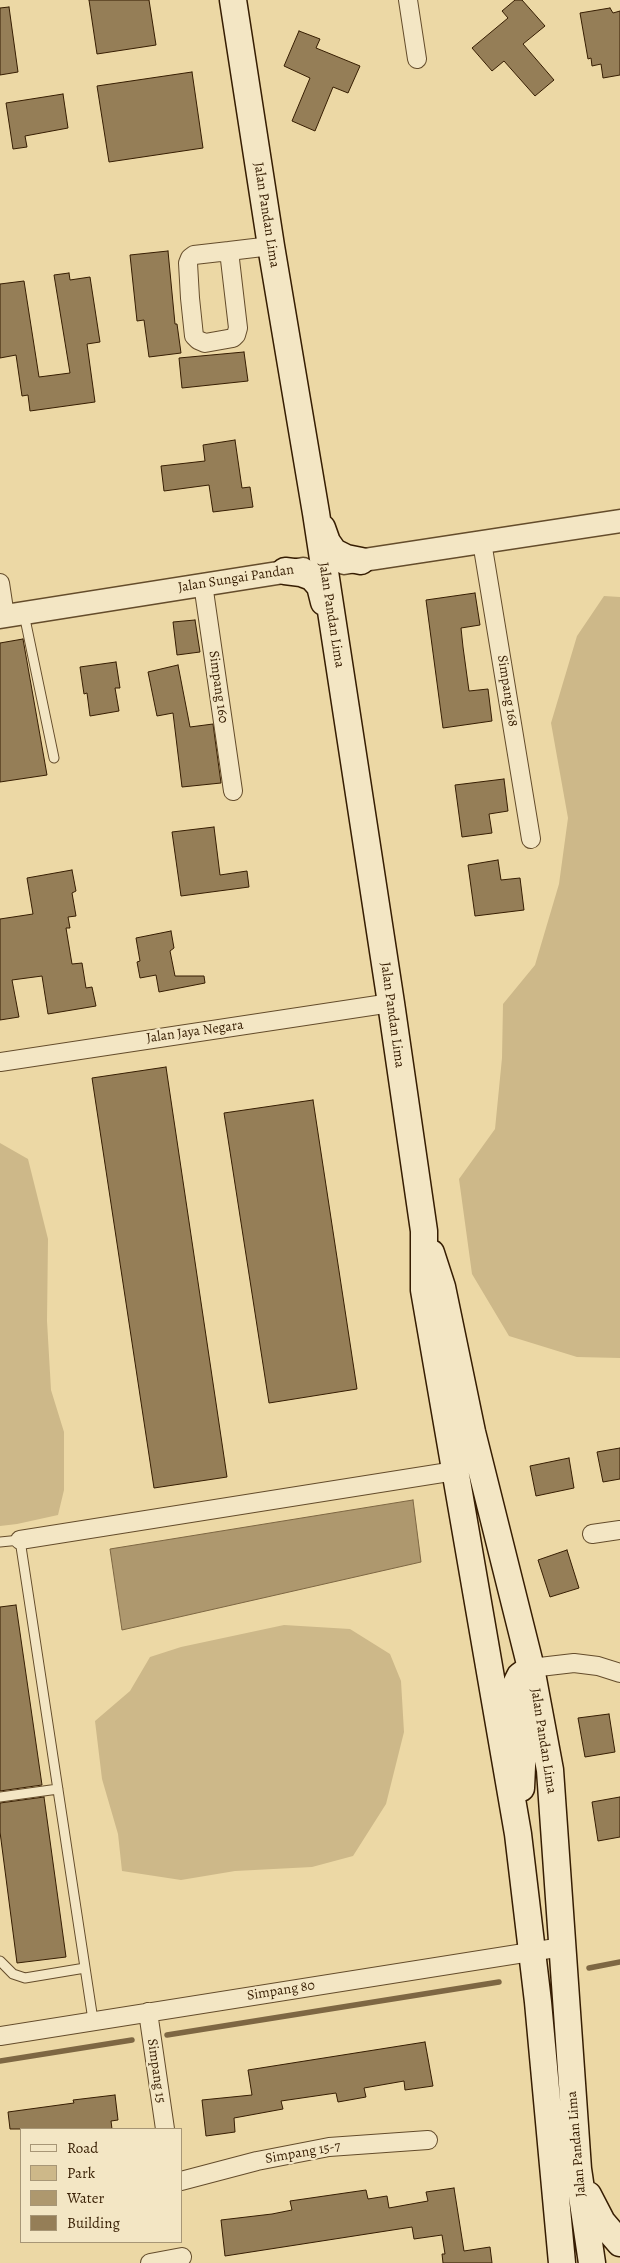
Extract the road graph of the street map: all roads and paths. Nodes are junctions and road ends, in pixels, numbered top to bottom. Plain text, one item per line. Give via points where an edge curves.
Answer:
1 (233, 0) edge
2 (408, 0) edge
3 (416, 59) dead end
4 (271, 246) junction
5 (229, 251) junction
6 (316, 513) junction
7 (620, 521) edge
8 (482, 542) junction
9 (360, 560) junction
10 (323, 566) junction
11 (284, 571) junction
12 (0, 583) edge
13 (203, 584) junction
14 (10, 615) edge
15 (336, 648) junction
16 (54, 758) dead end
17 (233, 791) dead end
18 (531, 839) dead end
19 (391, 1003) junction
20 (0, 1062) edge
21 (424, 1231) junction
22 (455, 1471) junction
23 (620, 1530) edge
24 (592, 1534) dead end
25 (20, 1540) junction
26 (0, 1542) edge
27 (483, 1631) junction
28 (531, 1668) junction
29 (620, 1673) edge
30 (58, 1789) junction
31 (0, 1797) edge
32 (518, 1834) junction
33 (562, 1948) junction
34 (533, 1952) junction
35 (0, 1961) edge
36 (85, 1968) junction
37 (148, 2012) junction
38 (93, 2020) junction
39 (0, 2036) edge
40 (165, 2128) edge
41 (428, 2140) dead end
42 (578, 2169) junction
43 (182, 2181) edge
44 (620, 2243) edge
45 (182, 2254) edge
46 (150, 2263) edge
47 (562, 2263) edge
48 (592, 2263) edge

1 - 4 main road, Jalan Pandan Lima
2 - 3 street
4 - 5 street
4 - 6 main road, Jalan Pandan Lima
5 - 5 street via 194,255 188,263 194,336 198,340 233,338 236,334
6 - 9 main road via 334,552
6 - 10 main road, Jalan Pandan Lima
7 - 8 street, Jalan Sungai Pandan
8 - 9 street, Jalan Sungai Pandan
8 - 18 street, Simpang 168
9 - 10 street, Jalan Sungai Pandan
10 - 11 street, Jalan Sungai Pandan
10 - 15 main road, Jalan Pandan Lima
11 - 13 street, Jalan Sungai Pandan
11 - 15 main road via 306,574 317,581 329,633
12 - 14 street
13 - 14 street, Jalan Sungai Pandan
13 - 17 street, Simpang 160
14 - 16 lane
15 - 19 main road, Jalan Pandan Lima
19 - 20 street, Jalan Jaya Negara
19 - 21 main road, Jalan Pandan Lima
21 - 22 main road, Jalan Pandan Lima via 424,1290
21 - 28 main road, Jalan Pandan Lima via 442,1287 472,1432
22 - 25 street
22 - 27 main road, Jalan Pandan Lima
23 - 24 street
25 - 26 lane
25 - 30 lane
27 - 28 main road via 503,1659 516,1666
27 - 32 main road, Jalan Pandan Lima
28 - 29 street via 574,1663
28 - 32 main road via 517,1682 516,1701 524,1768
28 - 33 main road, Jalan Pandan Lima via 550,1770
30 - 31 lane
30 - 36 lane
32 - 34 main road, Jalan Pandan Lima
33 - 34 street, Simpang 80
33 - 42 main road, Jalan Pandan Lima
34 - 37 street, Simpang 80
34 - 47 main road, Jalan Pandan Lima
35 - 36 lane via 13,1974 25,1978
36 - 38 lane
37 - 38 street, Simpang 80
37 - 40 street, Simpang 15
38 - 39 street, Simpang 80
41 - 43 street, Simpang 15-7 via 328,2146
42 - 44 main road via 602,2222
42 - 48 main road, Jalan Pandan Lima
45 - 46 street

